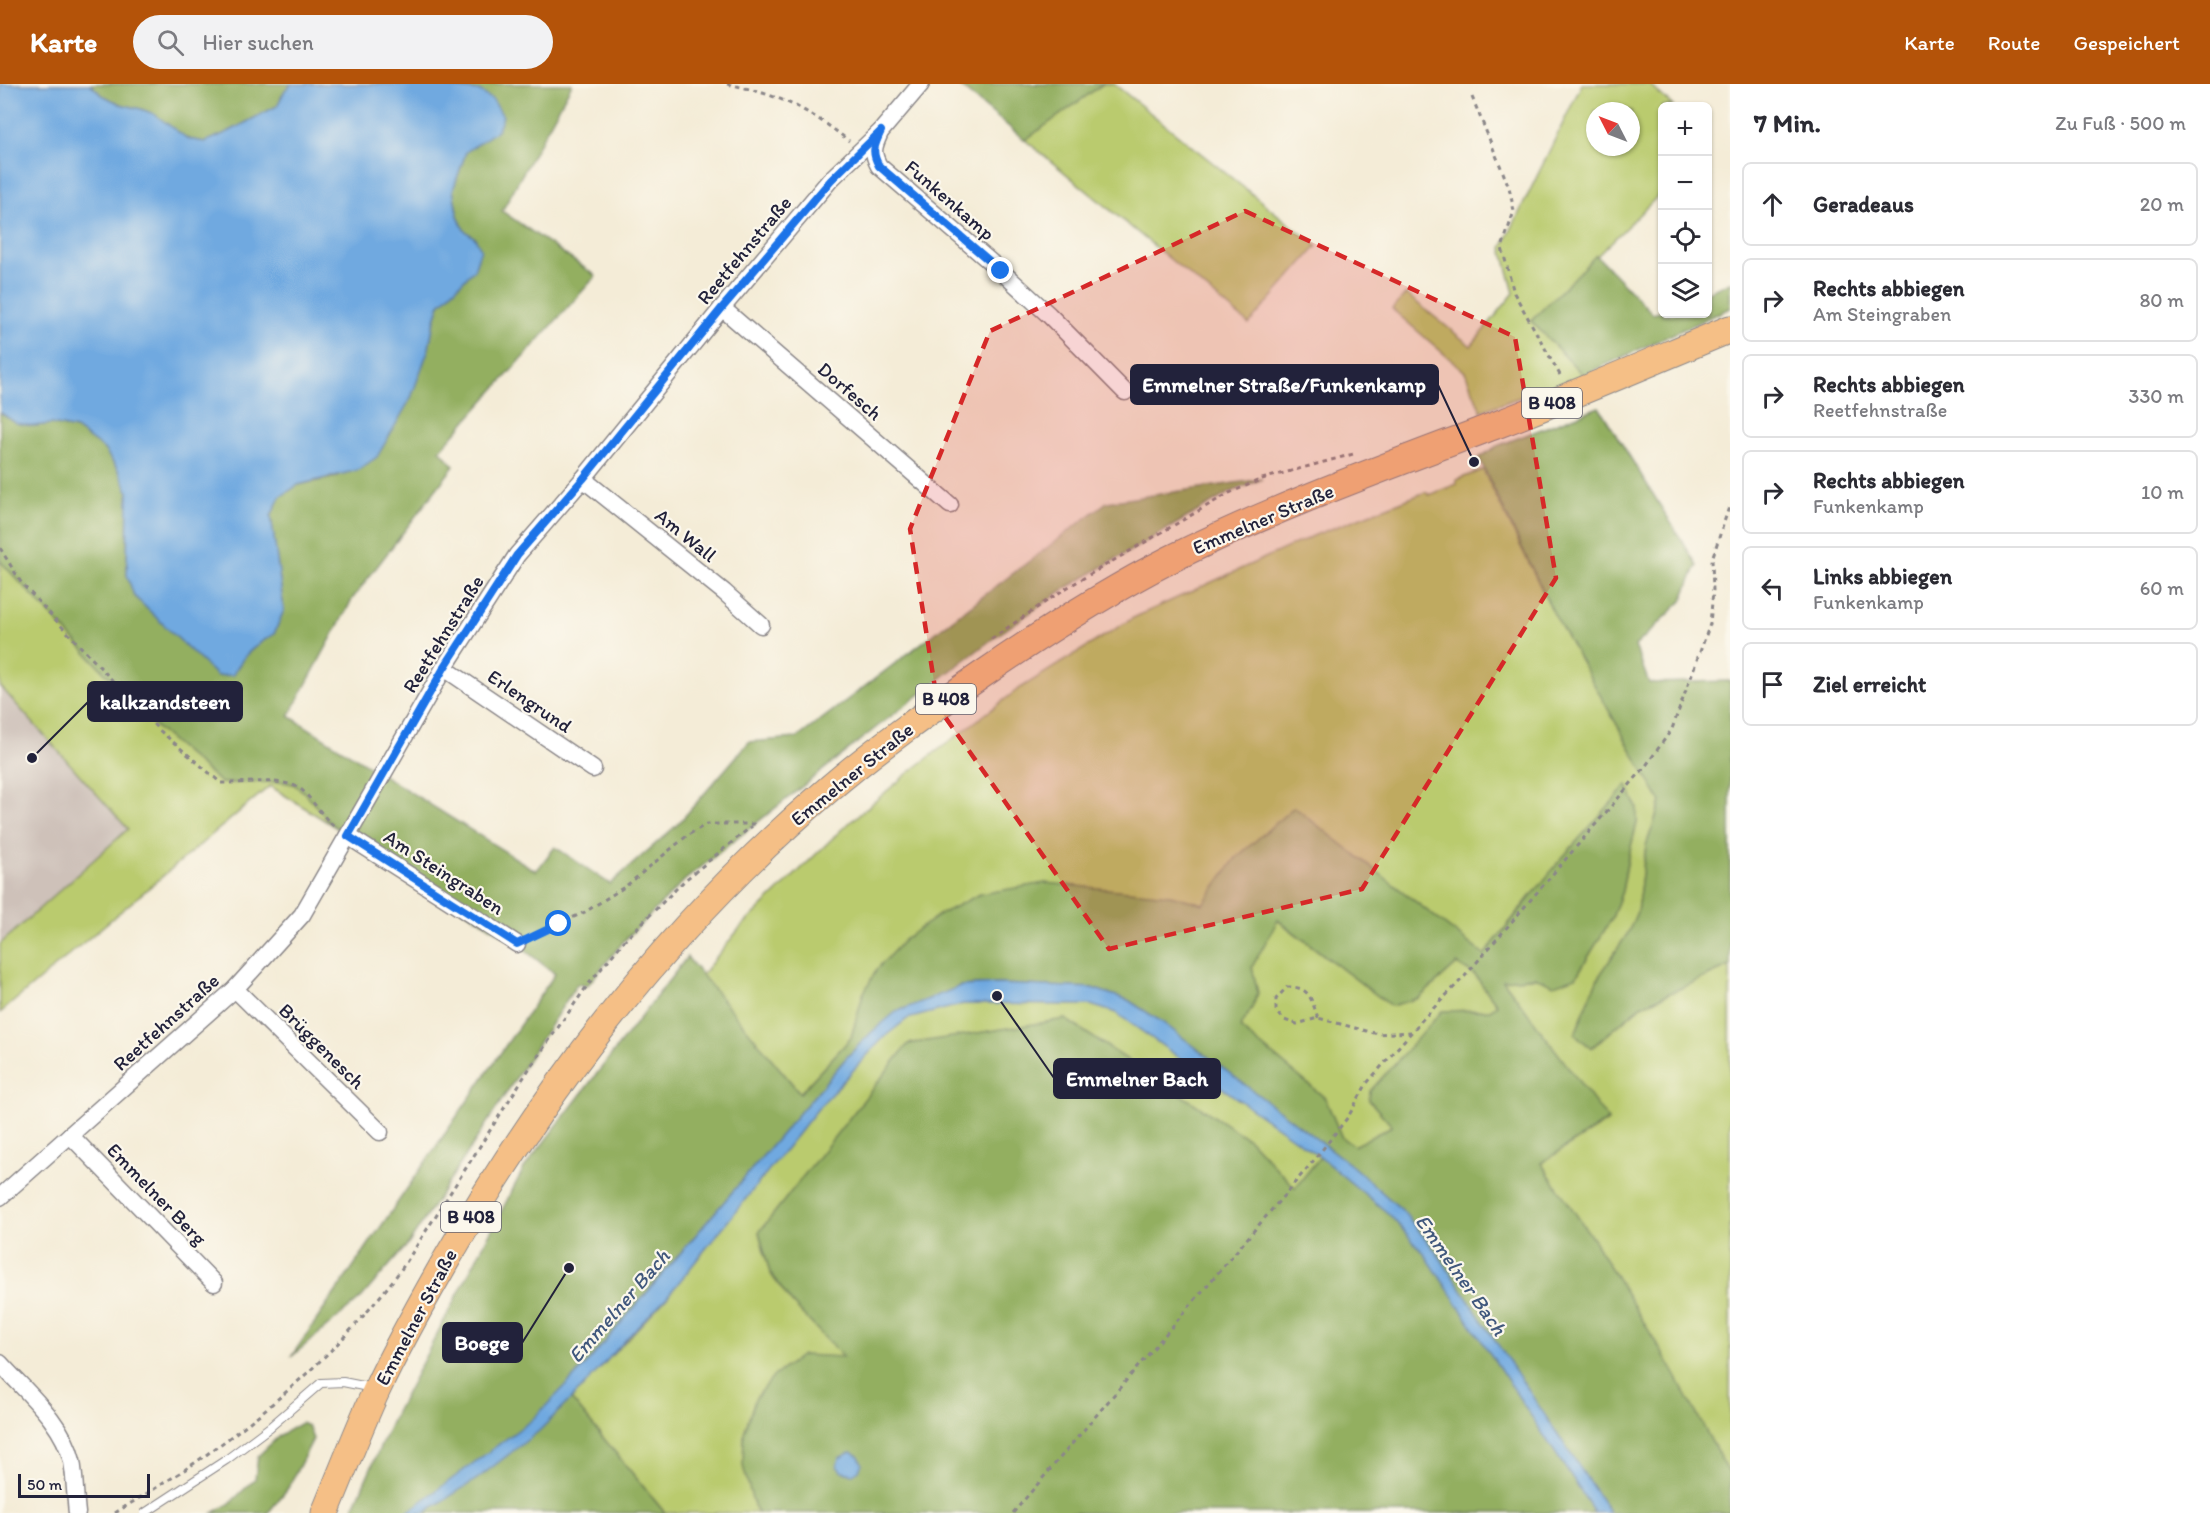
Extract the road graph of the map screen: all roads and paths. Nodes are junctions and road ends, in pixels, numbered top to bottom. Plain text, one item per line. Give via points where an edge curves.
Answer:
1 (727, 84) edge
2 (921, 84) edge
3 (1472, 97) dead end
4 (881, 131) junction
5 (861, 150) junction
6 (722, 308) junction
7 (1730, 329) edge
8 (1125, 392) dead end
9 (1568, 396) junction
10 (1358, 452) dead end
11 (583, 479) junction
12 (1730, 504) edge
13 (950, 505) dead end
14 (0, 548) edge
15 (761, 625) dead end
16 (986, 644) dead end
17 (444, 668) junction
18 (593, 769) dead end
19 (348, 836) junction
20 (517, 944) joint
21 (235, 989) junction
22 (1318, 1018) junction
23 (1411, 1032) junction
24 (380, 1132) dead end
25 (70, 1135) junction
26 (0, 1197) edge
27 (214, 1283) dead end
28 (0, 1363) edge
29 (377, 1389) junction
30 (366, 1416) junction
31 (77, 1513) edge
32 (115, 1513) edge
33 (145, 1513) edge
34 (307, 1513) edge
35 (325, 1513) edge
36 (1013, 1513) edge

1 - 5 path via 803,108
2 - 4 street, Reetfehnstraße
3 - 9 path via 1509,187 1514,211 1502,248 1514,293
4 - 5 street, Reetfehnstraße
4 - 8 street, Funkenkamp via 873,148 879,166 1009,278
5 - 6 street, Reetfehnstraße
6 - 11 street, Reetfehnstraße
6 - 13 street, Dorfesch
7 - 9 main road, Emmelner Straße / B 408
9 - 29 main road, Emmelner Straße / B 408 via 1362,476 1170,560 1028,643 933,708 830,788 728,882 638,981 550,1096 477,1206
10 - 16 path via 1262,479 1229,493 1063,590
11 - 15 street, Am Wall
11 - 17 street, Reetfehnstraße via 517,555
12 - 23 path via 1712,559 1710,624 1672,729 1646,767 1465,976
14 - 19 path via 22,584 158,729 221,783 293,784
17 - 18 street, Erlengrund
17 - 19 street, Reetfehnstraße
19 - 20 street, Am Steingraben
19 - 21 street, Reetfehnstraße via 302,915
20 - 32 path via 585,912 707,824 755,824 685,880 624,941 587,986 529,1069 405,1264 356,1326 246,1425
21 - 24 street, Brüggenesch
21 - 25 street, Reetfehnstraße
22 - 22 path via 1297,1024 1284,1020 1276,1010 1276,999 1287,987 1299,986 1308,993
22 - 23 path via 1378,1034
23 - 36 path via 1367,1083 1348,1117 1315,1159
25 - 26 street, Reetfehnstraße
25 - 27 street, Emmelner Berg
28 - 31 street via 52,1421 63,1440 71,1461
29 - 30 main road, Emmelner Straße / B 408
29 - 33 lane via 343,1382 321,1383 270,1428
30 - 34 main road
30 - 35 main road, Emmelner Straße / B 408

